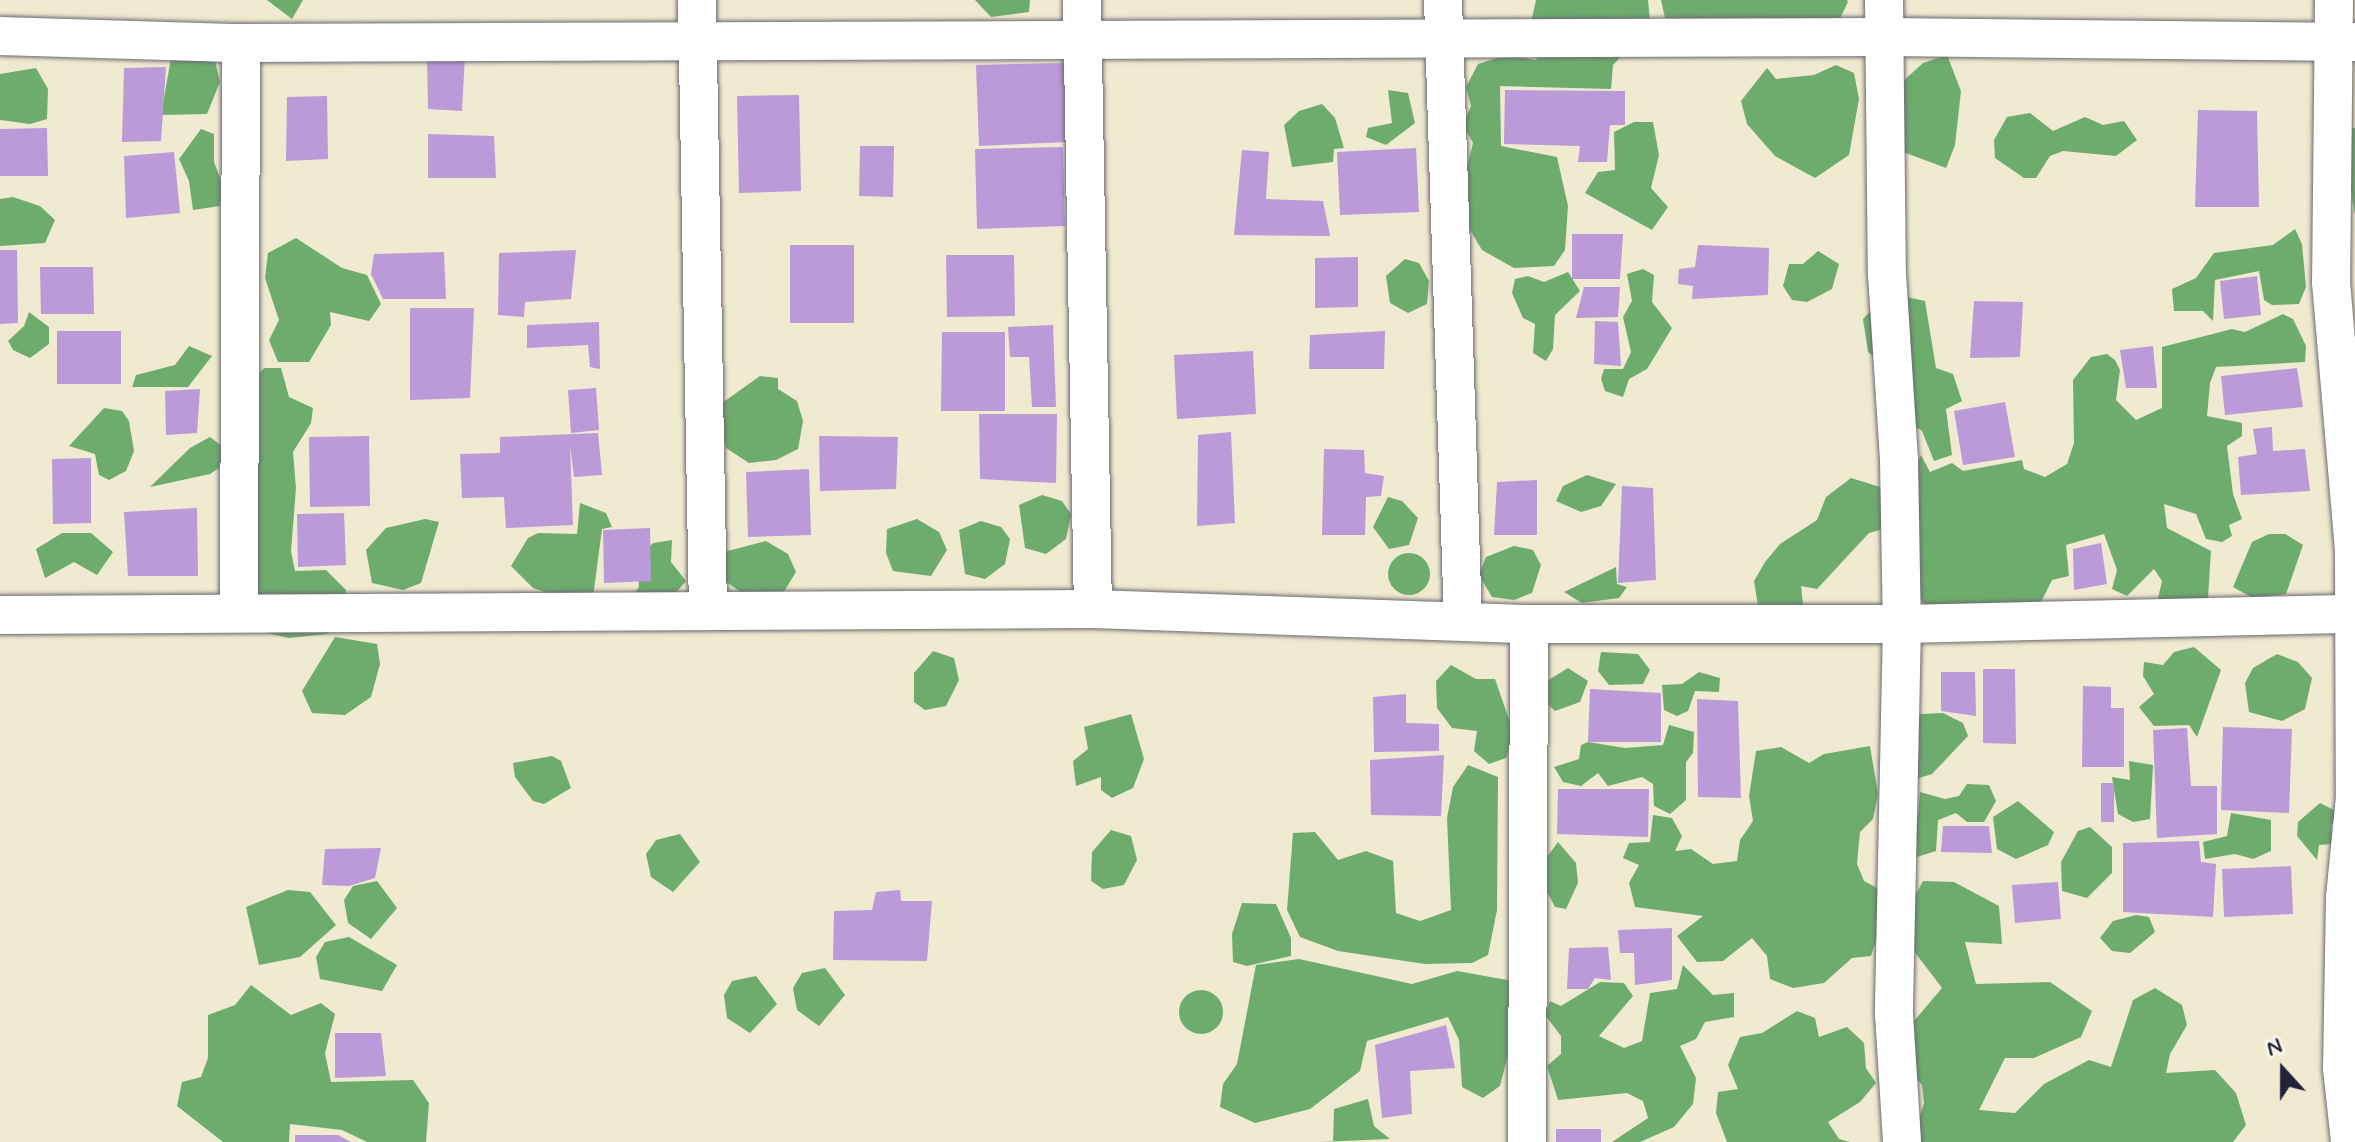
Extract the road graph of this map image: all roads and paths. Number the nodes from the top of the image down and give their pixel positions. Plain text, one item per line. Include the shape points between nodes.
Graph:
1 (697, 0) edge
2 (1082, 0) edge
3 (1443, 0) edge
4 (1884, 0) edge
5 (2334, 0) edge
6 (0, 36) edge
7 (1886, 37) junction
8 (1442, 39) junction
9 (1081, 41) junction
10 (696, 42) junction
11 (2345, 42) edge
12 (241, 43) junction
13 (1093, 609) junction
14 (708, 611) junction
15 (239, 613) junction
16 (2354, 614) edge
17 (0, 615) edge
18 (1463, 622) junction
19 (1529, 624) junction
20 (1902, 624) junction
21 (1527, 1142) edge
22 (1902, 1142) edge
23 (2350, 1142) edge

1 - 10 street
2 - 9 street
3 - 8 street
4 - 7 street
5 - 11 street
6 - 12 street
7 - 8 street
7 - 11 street
7 - 20 street via 1887,274 1899,460
8 - 9 street
8 - 18 street
9 - 10 street
9 - 13 street
10 - 12 street
10 - 14 street
11 - 16 street via 2331,282 2354,553
12 - 15 street
13 - 14 street
13 - 18 street
14 - 15 street
15 - 17 street
16 - 20 street
16 - 23 street via 2355,797 2345,898 2342,1068
18 - 19 street
19 - 20 street
19 - 21 street
20 - 22 street via 1894,1014

